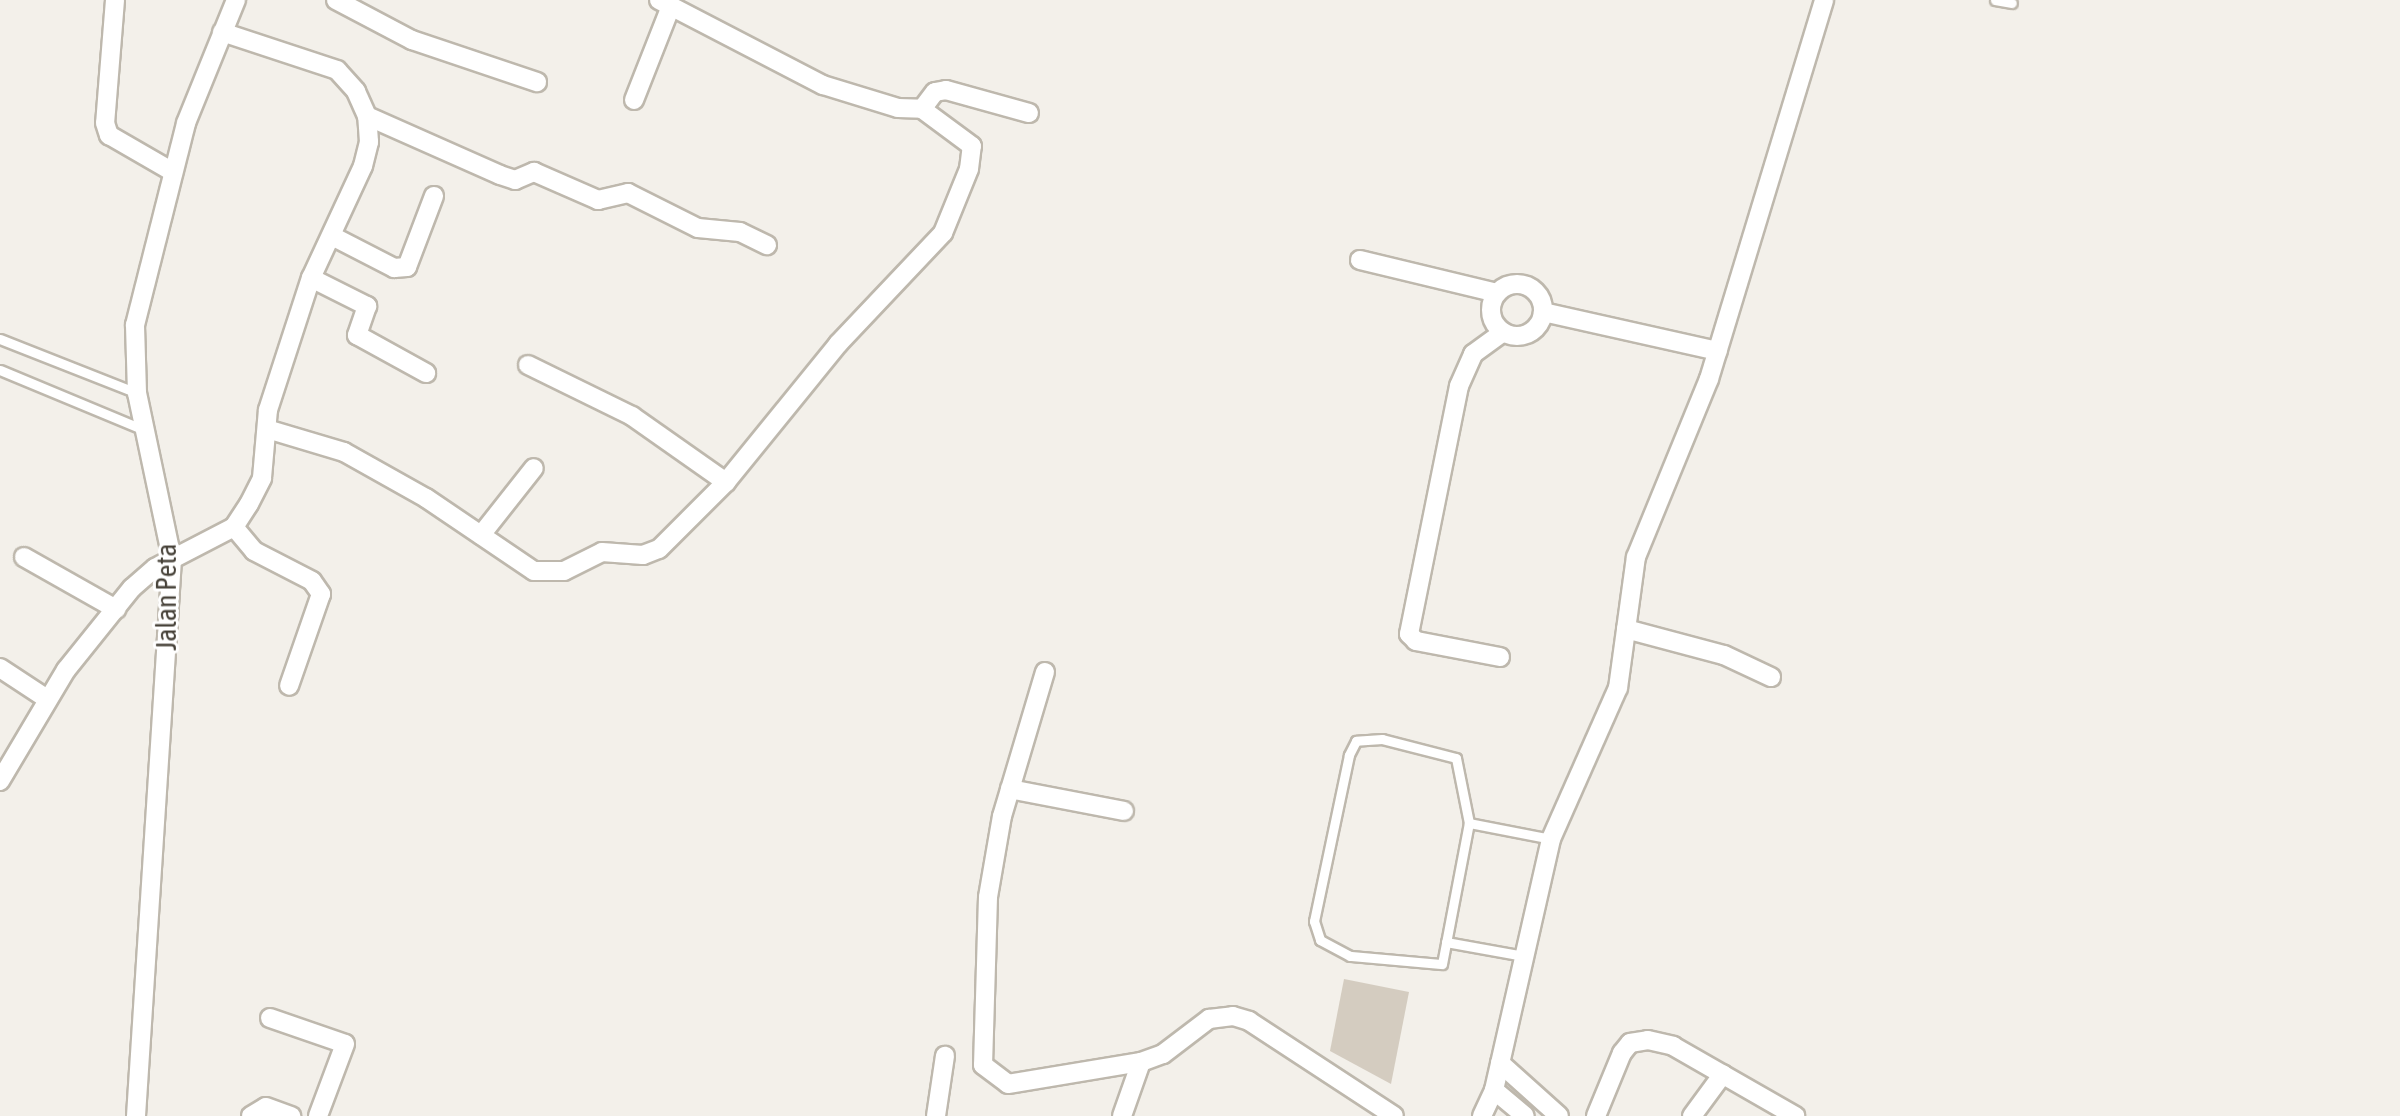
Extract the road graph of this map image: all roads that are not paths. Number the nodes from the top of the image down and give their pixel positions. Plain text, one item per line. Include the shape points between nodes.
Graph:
1 (115, 0) edge
2 (236, 0) edge
3 (336, 0) edge
4 (1824, 0) edge
5 (1995, 0) edge
6 (665, 3) edge
7 (2012, 3) dead end
8 (222, 32) junction
9 (537, 82) dead end
10 (634, 100) dead end
11 (922, 109) junction
12 (1029, 113) dead end
13 (367, 116) junction
14 (173, 172) junction
15 (434, 196) dead end
16 (332, 236) junction
17 (767, 245) dead end
18 (1360, 260) dead end
19 (311, 278) junction
20 (1497, 293) junction
21 (1543, 312) junction
22 (1503, 332) junction
23 (0, 339) edge
24 (1718, 351) junction
25 (528, 365) dead end
26 (0, 370) edge
27 (426, 373) dead end
28 (137, 393) junction
29 (267, 429) junction
30 (147, 431) junction
31 (534, 468) dead end
32 (726, 482) junction
33 (234, 527) junction
34 (481, 535) junction
35 (24, 557) dead end
36 (172, 559) junction
37 (116, 609) junction
38 (1626, 629) junction
39 (1500, 657) dead end
40 (0, 668) edge
41 (1045, 672) dead end
42 (1771, 677) dead end
43 (289, 686) dead end
44 (47, 699) junction
45 (0, 781) edge
46 (1010, 789) junction
47 (1124, 811) dead end
48 (1469, 823) junction
49 (1551, 839) junction
50 (1446, 942) junction
51 (1524, 956) junction
52 (270, 1018) dead end
53 (945, 1056) dead end
54 (1141, 1062) junction
55 (1500, 1063) junction
56 (1723, 1074) junction
57 (1494, 1090) junction
58 (136, 1116) edge
59 (251, 1116) edge
60 (291, 1116) edge
61 (318, 1116) edge
62 (936, 1116) edge
63 (1122, 1116) edge
64 (1394, 1116) edge
65 (1482, 1116) edge
66 (1525, 1116) edge
67 (1559, 1116) edge
68 (1596, 1116) edge
69 (1692, 1116) edge
70 (1795, 1116) edge

1 - 14 street via 105,123 109,135
2 - 8 street, Jalan Peta
3 - 9 street via 412,40
4 - 24 street
5 - 7 lane
6 - 10 street
6 - 11 street via 823,85 898,108
8 - 13 street via 337,70 356,91
8 - 14 street, Jalan Peta
11 - 12 street via 932,94 946,90
11 - 32 street via 972,146 969,169 943,233 838,344
13 - 16 street via 369,142 363,166
13 - 17 street via 515,180 540,174 598,200 628,193 698,228 740,232
14 - 28 street, Jalan Peta via 135,325
15 - 16 street via 407,267 394,268
16 - 19 street
18 - 20 street
19 - 27 street via 367,306 357,335
19 - 29 street
20 - 21 street via 1509,285 1531,288
20 - 22 street via 1492,318
21 - 22 street via 1529,333
21 - 24 street
22 - 39 street via 1473,354 1459,386 1409,634 1416,641
23 - 28 lane
24 - 38 street via 1636,557
25 - 32 street via 632,416
26 - 30 lane
28 - 30 street, Jalan Peta
29 - 33 street via 262,478
29 - 34 street via 344,452
30 - 36 street, Jalan Peta
31 - 34 street
32 - 34 street via 675,538 643,555 602,552 549,574 534,571
33 - 36 street
33 - 43 street via 254,551 312,581 321,594
35 - 37 street
36 - 37 street via 132,588
36 - 58 street, Jalan Peta
37 - 44 street
38 - 42 street via 1724,655
38 - 49 street via 1612,704
40 - 44 street
41 - 46 street
44 - 45 street
46 - 47 street
46 - 54 street via 988,897 983,1065 1008,1084
48 - 49 lane
48 - 50 lane
48 - 50 lane via 1461,768 1449,753 1382,739 1356,741 1351,747 1314,921 1320,940 1350,956 1442,964
49 - 51 street
50 - 51 lane
51 - 55 street
52 - 61 street via 345,1044
53 - 62 street
54 - 63 street
54 - 64 street via 1163,1054 1209,1019 1233,1016 1249,1021
55 - 57 street
55 - 67 street
56 - 68 street via 1661,1041 1630,1043
56 - 69 street
56 - 70 street
57 - 65 street
57 - 66 street
59 - 60 street via 266,1107

